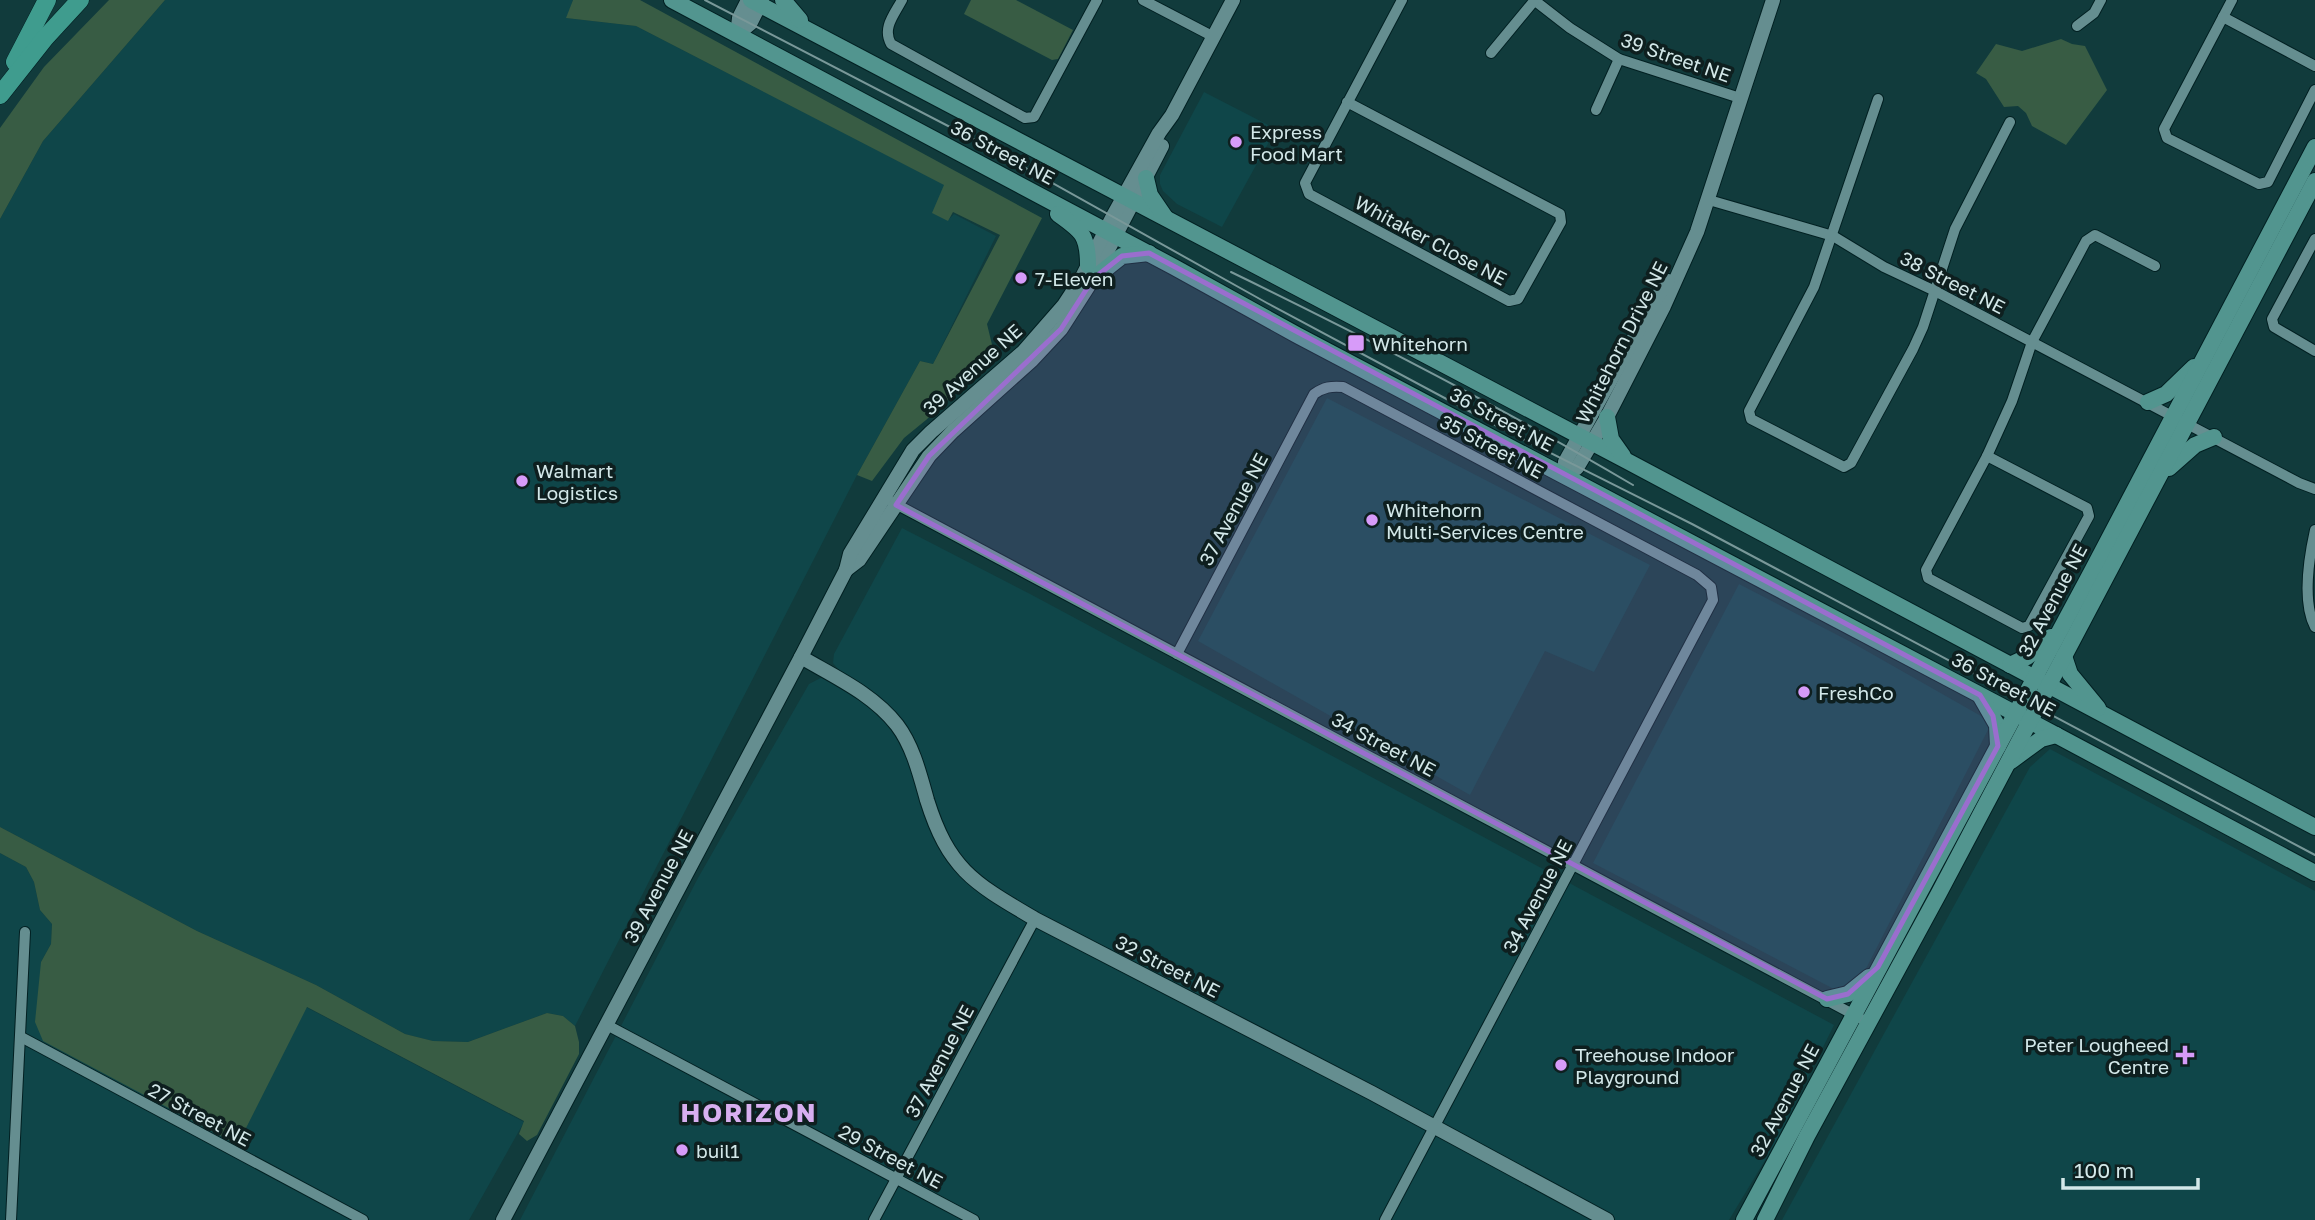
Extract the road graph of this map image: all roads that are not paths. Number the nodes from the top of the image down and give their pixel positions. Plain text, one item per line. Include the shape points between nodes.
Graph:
1 (47, 0) edge
2 (80, 0) edge
3 (671, 0) edge
4 (783, 0) edge
5 (902, 0) edge
6 (1097, 0) edge
7 (1143, 0) edge
8 (1233, 0) edge
9 (1402, 0) edge
10 (1534, 0) edge
11 (1773, 0) edge
12 (2101, 0) edge
13 (2232, 0) edge
14 (755, 1) edge
15 (2223, 17) junction
16 (2077, 26) dead end
17 (812, 32) junction
18 (737, 35) junction
19 (1214, 37) junction
20 (1491, 53) dead end
21 (1619, 59) junction
22 (2315, 66) edge
23 (0, 86) edge
24 (2315, 90) edge
25 (0, 95) edge
26 (1740, 98) junction
27 (1878, 99) dead end
28 (1347, 102) junction
29 (1596, 110) dead end
30 (1172, 116) junction
31 (2010, 122) dead end
32 (2315, 146) edge
33 (1146, 178) junction
34 (2315, 181) edge
35 (1040, 195) junction
36 (1128, 200) junction
37 (1709, 200) junction
38 (1169, 222) junction
39 (1111, 233) junction
40 (1833, 236) junction
41 (2315, 239) edge
42 (1149, 253) junction
43 (1684, 258) junction
44 (2155, 267) dead end
45 (1090, 272) junction
46 (1935, 291) junction
47 (2032, 342) junction
48 (2315, 351) edge
49 (2204, 359) junction
50 (1327, 387) joint
51 (2148, 402) junction
52 (1606, 417) junction
53 (2180, 419) junction
54 (2214, 437) junction
55 (1585, 439) junction
56 (1987, 456) junction
57 (1627, 461) junction
58 (1564, 475) junction
59 (2157, 480) junction
60 (2315, 489) edge
61 (890, 501) junction
62 (2315, 530) edge
63 (1711, 587) joint
64 (2315, 626) edge
65 (2062, 627) junction
66 (1177, 654) junction
67 (2064, 656) junction
68 (802, 657) junction
69 (2010, 665) junction
70 (2041, 681) junction
71 (1980, 695) junction
72 (2104, 715) junction
73 (2022, 717) junction
74 (2056, 735) junction
75 (1998, 746) junction
76 (2006, 765) junction
77 (2315, 827) edge
78 (1573, 866) junction
79 (2315, 873) edge
80 (1035, 919) junction
81 (25, 932) dead end
82 (1878, 967) junction
83 (1827, 999) junction
84 (1853, 1014) junction
85 (1869, 1022) junction
86 (605, 1024) junction
87 (21, 1037) junction
88 (1435, 1128) junction
89 (896, 1178) junction
90 (11, 1220) edge
91 (363, 1220) edge
92 (503, 1220) edge
93 (874, 1220) edge
94 (974, 1220) edge
95 (1385, 1220) edge
96 (1606, 1220) edge
97 (1744, 1220) edge
98 (1765, 1220) edge

1 - 23 main road
2 - 25 main road
3 - 18 main road, 36 Street NE
4 - 17 main road
5 - 6 street via 887,28 891,44 1025,118 1034,117
7 - 19 street
8 - 19 street
9 - 28 street, Whitaker Close NE
10 - 20 street
10 - 21 street, 39 Street NE
11 - 26 street, Whitehorn Drive NE
12 - 16 street via 2094,13
13 - 15 street
14 - 17 main road, 36 Street NE
14 - 18 street via 750,24
15 - 22 street
15 - 24 street via 2164,130 2166,138 2259,184 2267,181
17 - 36 main road, 36 Street NE
18 - 35 main road, 36 Street NE
19 - 30 street
21 - 26 street, 39 Street NE
21 - 29 street
26 - 37 street, Whitehorn Drive NE
27 - 40 street
28 - 28 street, Whitaker Close NE via 1305,183 1309,194 1509,301 1518,299 1561,222 1560,214
30 - 33 street
30 - 36 street via 1159,133
31 - 46 street via 1955,229
32 - 49 main road, 32 Avenue NE
33 - 36 street
33 - 38 main road via 1150,195
34 - 53 main road, 32 Avenue NE
35 - 39 main road, 36 Street NE
35 - 45 main road via 1086,237
36 - 38 main road, 36 Street NE
36 - 39 street, 39 Avenue NE
37 - 40 street, 38 Street NE
37 - 43 street, Whitehorn Drive NE
38 - 55 main road, 36 Street NE
39 - 42 main road, 36 Street NE
39 - 45 street, 39 Avenue NE
40 - 46 street, 38 Street NE
40 - 46 street via 1814,287 1749,411 1751,419 1844,467 1851,464 1913,349
41 - 48 street via 2273,319 2274,327
42 - 45 main road via 1122,256
42 - 58 main road, 36 Street NE
43 - 52 street, Whitehorn Drive NE
43 - 55 street, Whitehorn Drive NE via 1655,300
44 - 47 street via 2095,235 2086,241
45 - 61 street, 39 Avenue NE via 1061,330 953,431
46 - 47 street, 38 Street NE
47 - 51 street, 38 Street NE
47 - 56 street
49 - 51 main road via 2166,394
49 - 53 main road, 32 Avenue NE
50 - 63 street, 35 Street NE via 1343,387 1697,575
50 - 66 street, 37 Avenue NE via 1314,394
51 - 53 street, 38 Street NE
52 - 55 street, Whitehorn Drive NE
52 - 57 main road via 1611,439
53 - 54 street, 38 Street NE
53 - 59 main road, 32 Avenue NE
53 - 65 main road, 32 Avenue NE
54 - 59 main road via 2195,445
54 - 60 street, 38 Street NE
55 - 57 main road, 36 Street NE
55 - 58 street, Whitehorn Drive NE via 1577,468
56 - 56 street via 2087,508 2088,516 2029,626 2022,628 1928,578 1926,570
57 - 69 main road, 36 Street NE
58 - 71 main road, 36 Street NE
59 - 67 main road, 32 Avenue NE
61 - 66 street, 34 Street NE
61 - 68 street, 39 Avenue NE via 859,560 846,570
62 - 64 street via 2308,603
63 - 78 street, 34 Avenue NE via 1713,600
65 - 69 main road via 2027,657
65 - 70 main road, 32 Avenue NE
66 - 78 street, 34 Street NE
67 - 70 main road, 32 Avenue NE
67 - 72 main road via 2070,674
68 - 80 street, 32 Street NE via 887,713 912,752 933,817 954,859 978,883
68 - 86 street, 39 Avenue NE
69 - 70 main road, 36 Street NE
70 - 72 main road, 36 Street NE
70 - 73 main road, 32 Avenue NE
71 - 73 main road, 36 Street NE
71 - 75 main road via 1997,725
72 - 77 main road, 36 Street NE
73 - 74 main road, 36 Street NE
73 - 75 main road, 32 Avenue NE
73 - 76 main road, 32 Avenue NE
74 - 76 main road via 2042,739
74 - 79 main road, 36 Street NE
75 - 82 main road, 32 Avenue NE
76 - 85 main road, 32 Avenue NE
78 - 83 street, 34 Street NE
78 - 88 street, 34 Avenue NE
80 - 88 street, 32 Street NE
80 - 89 street, 37 Avenue NE
81 - 87 street
82 - 83 main road via 1864,984
82 - 84 main road, 32 Avenue NE
83 - 84 street, 34 Street NE
84 - 85 street, 34 Street NE
84 - 97 main road, 32 Avenue NE
85 - 98 main road, 32 Avenue NE
86 - 89 street, 29 Street NE
86 - 92 street, 39 Avenue NE
87 - 90 street
87 - 91 street, 27 Street NE
88 - 95 street, 34 Avenue NE
88 - 96 street, 32 Street NE
89 - 93 street, 37 Avenue NE
89 - 94 street, 29 Street NE

